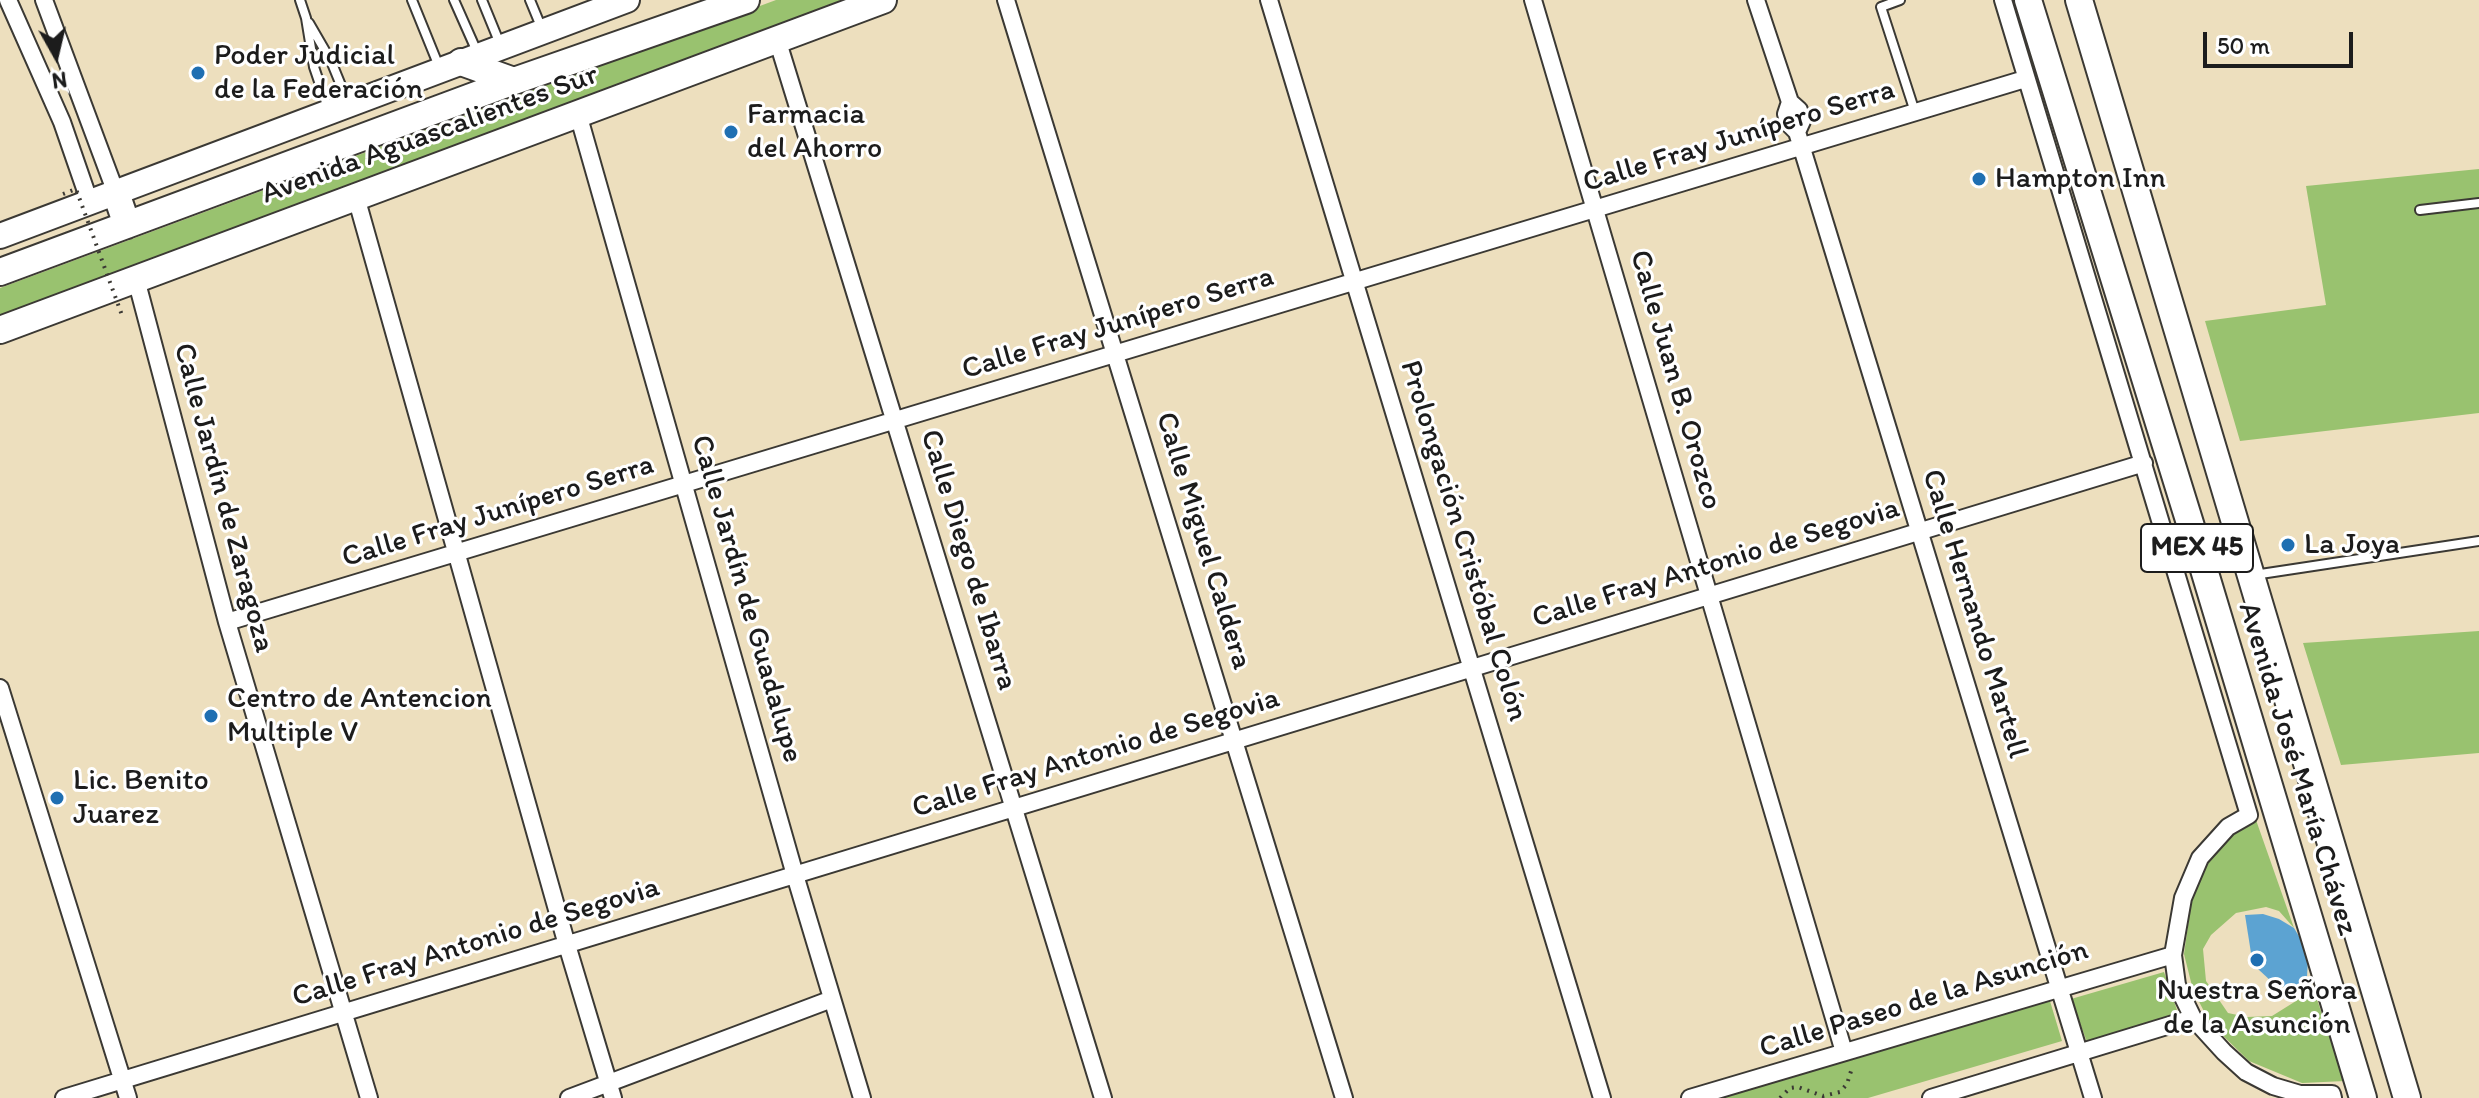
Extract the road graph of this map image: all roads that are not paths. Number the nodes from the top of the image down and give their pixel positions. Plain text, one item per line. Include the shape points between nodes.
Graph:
1 (8, 0) edge
2 (44, 0) edge
3 (300, 0) edge
4 (412, 0) edge
5 (454, 0) edge
6 (482, 0) edge
7 (530, 0) edge
8 (627, 0) edge
9 (746, 0) edge
10 (883, 0) edge
11 (1006, 0) edge
12 (1269, 0) edge
13 (1533, 0) edge
14 (1756, 0) edge
15 (1900, 0) edge
16 (2003, 0) edge
17 (2028, 0) edge
18 (2079, 0) edge
19 (1880, 3) edge
20 (306, 18) junction
21 (543, 31) junction
22 (777, 39) junction
23 (470, 59) junction
24 (2025, 79) junction
25 (514, 81) junction
26 (339, 108) junction
27 (1915, 112) junction
28 (578, 114) junction
29 (1800, 139) junction
30 (116, 193) junction
31 (356, 197) junction
32 (90, 203) junction
33 (2479, 203) edge
34 (1595, 209) junction
35 (2420, 210) dead end
36 (127, 225) junction
37 (0, 236) edge
38 (0, 272) edge
39 (136, 279) junction
40 (1355, 282) junction
41 (0, 330) edge
42 (1116, 354) junction
43 (896, 420) junction
44 (2144, 463) junction
45 (685, 484) junction
46 (1920, 531) junction
47 (2479, 541) edge
48 (457, 553) junction
49 (2251, 575) junction
50 (1710, 596) junction
51 (227, 622) junction
52 (1472, 668) junction
53 (0, 688) edge
54 (1235, 741) junction
55 (1015, 808) junction
56 (795, 875) junction
57 (567, 945) junction
58 (2173, 955) junction
59 (2060, 988) junction
60 (832, 999) junction
61 (342, 1013) junction
62 (2193, 1018) junction
63 (1844, 1052) junction
64 (2079, 1053) junction
65 (123, 1080) junction
66 (611, 1091) edge
67 (64, 1098) edge
68 (128, 1098) edge
69 (369, 1098) edge
70 (569, 1098) edge
71 (862, 1098) edge
72 (1103, 1098) edge
73 (1344, 1098) edge
74 (1602, 1098) edge
75 (1690, 1098) edge
76 (1931, 1098) edge
77 (2093, 1098) edge
78 (2333, 1098) edge
79 (2363, 1098) edge
80 (2407, 1098) edge

1 - 32 street via 62,122
2 - 30 street
3 - 20 lane
4 - 23 lane
5 - 23 lane
6 - 23 lane
7 - 21 lane
8 - 21 street, Avenida Aguascalientes Sur
9 - 25 main road, Avenida Aguascalientes Sur
10 - 22 main road, Avenida Aguascalientes Sur
11 - 42 street, Calle Miguel Caldera
12 - 40 street, Prolongación Cristóbal Colón
13 - 34 street, Calle Juan B. Orozco
14 - 29 street, Calle Hernando Martell via 1790,102 1799,110
15 - 19 lane
16 - 24 street, Avenida José María Chávez
17 - 79 main road, Avenida José María Chávez / MEX 45
18 - 49 main road, Avenida José María Chávez / MEX 45
19 - 27 lane
20 - 26 lane via 331,61
20 - 26 lane via 314,67
21 - 23 street, Avenida Aguascalientes Sur
22 - 28 main road, Avenida Aguascalientes Sur
22 - 43 street, Calle Diego de Ibarra
23 - 25 main road
23 - 26 street, Avenida Aguascalientes Sur
24 - 27 street, Calle Fray Junípero Serra
24 - 44 street, Avenida José María Chávez
25 - 36 main road, Avenida Aguascalientes Sur
26 - 30 street, Avenida Aguascalientes Sur
27 - 29 street, Calle Fray Junípero Serra
28 - 31 main road, Avenida Aguascalientes Sur
28 - 45 street, Calle Jardín de Guadalupe
29 - 34 street, Calle Fray Junípero Serra
29 - 46 street, Calle Hernando Martell
30 - 32 street, Avenida Aguascalientes Sur
30 - 36 main road
31 - 39 main road, Avenida Aguascalientes Sur
31 - 48 street
32 - 37 street, Avenida Aguascalientes Sur
33 - 35 lane
34 - 40 street, Calle Fray Junípero Serra
34 - 50 street, Calle Juan B. Orozco
36 - 38 main road, Avenida Aguascalientes Sur
39 - 41 main road, Avenida Aguascalientes Sur
39 - 51 street, Calle Jardín de Zaragoza
40 - 42 street, Calle Fray Junípero Serra
40 - 52 street, Prolongación Cristóbal Colón
42 - 43 street, Calle Fray Junípero Serra
42 - 54 street, Calle Miguel Caldera
43 - 45 street, Calle Fray Junípero Serra
43 - 55 street, Calle Diego de Ibarra
44 - 46 street, Calle Fray Antonio de Segovia
44 - 58 street, Avenida José María Chávez via 2249,815 2228,827 2200,858 2183,898
45 - 48 street, Calle Fray Junípero Serra
45 - 56 street, Calle Jardín de Guadalupe
46 - 50 street, Calle Fray Antonio de Segovia
46 - 59 street, Calle Hernando Martell
47 - 49 lane
48 - 51 street, Calle Fray Junípero Serra
48 - 57 street
49 - 80 main road, Avenida José María Chávez / MEX 45
50 - 52 street, Calle Fray Antonio de Segovia
50 - 63 street, Calle Juan B. Orozco
51 - 61 street, Calle Jardín de Zaragoza
52 - 54 street, Calle Fray Antonio de Segovia
52 - 74 street, Prolongación Cristóbal Colón
53 - 65 street
54 - 55 street, Calle Fray Antonio de Segovia
54 - 73 street, Calle Miguel Caldera
55 - 56 street, Calle Fray Antonio de Segovia
55 - 72 street, Calle Diego de Ibarra
56 - 57 street, Calle Fray Antonio de Segovia
56 - 60 street, Calle Jardín de Guadalupe
57 - 61 street, Calle Fray Antonio de Segovia
57 - 66 street
58 - 59 street, Calle Paseo de la Asunción
58 - 62 street, Avenida José María Chávez via 2177,985
59 - 63 street, Calle Paseo de la Asunción
59 - 64 street, Calle Hernando Martell
60 - 66 street
60 - 71 street, Calle Jardín de Guadalupe
61 - 65 street, Calle Fray Antonio de Segovia
61 - 69 street, Calle Jardín de Zaragoza
62 - 64 street
62 - 78 street, Avenida José María Chávez via 2246,1072 2273,1086
63 - 75 street, Calle Paseo de la Asunción
64 - 76 street
64 - 77 street, Calle Hernando Martell
65 - 67 street, Calle Fray Antonio de Segovia
65 - 68 street
66 - 70 street

